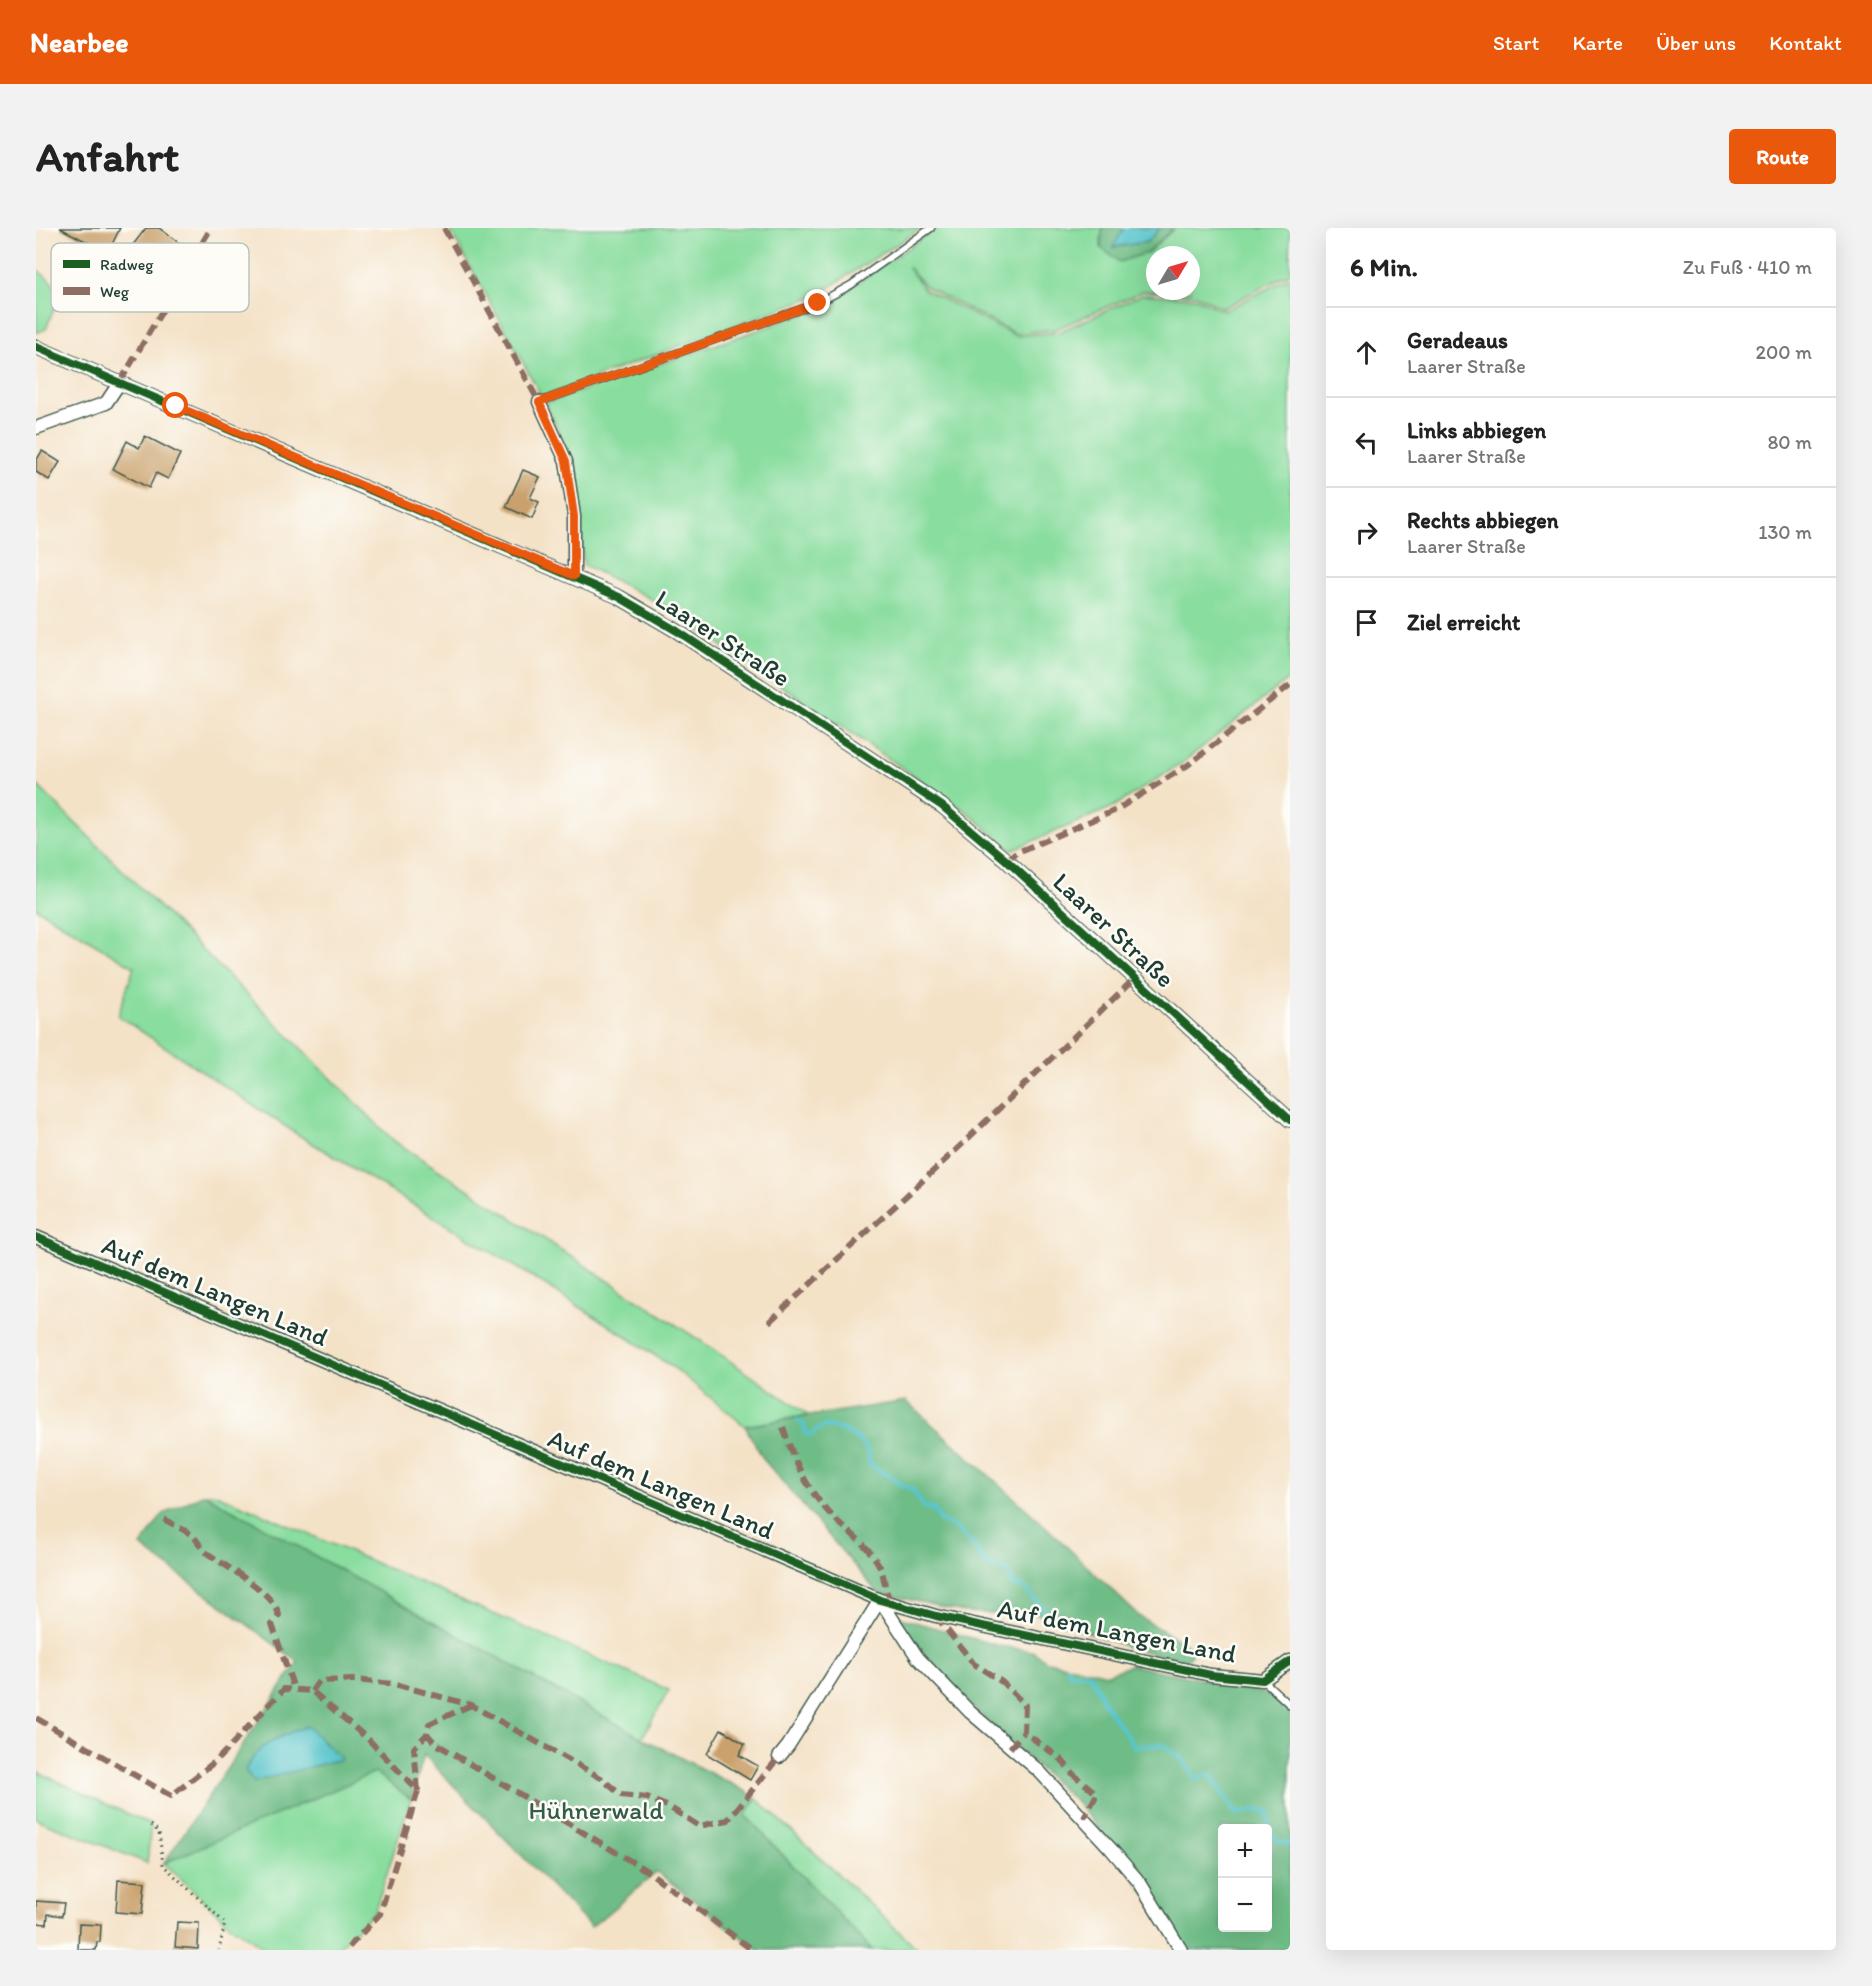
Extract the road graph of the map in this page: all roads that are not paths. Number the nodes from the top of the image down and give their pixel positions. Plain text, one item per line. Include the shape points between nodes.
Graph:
1 (931, 228) edge
2 (36, 347) edge
3 (120, 382) junction
4 (539, 402) joint
5 (36, 428) edge
6 (574, 576) junction
7 (1290, 1120) edge
8 (36, 1237) edge
9 (880, 1600) junction
10 (1290, 1661) edge
11 (1263, 1680) junction
12 (1290, 1705) edge
13 (779, 1756) dead end
14 (1181, 1950) edge

1 - 4 lane via 851,285 818,303
2 - 3 street, Laarer Straße
3 - 5 street via 106,403
3 - 6 street, Laarer Straße
4 - 6 street via 566,461 574,516
6 - 7 street, Laarer Straße via 620,597 677,631 942,806
8 - 9 street, Auf dem Langen Land
9 - 11 street, Auf dem Langen Land via 936,1616 1211,1675
9 - 13 street
9 - 14 street via 918,1658 970,1712 1039,1771 1111,1849 1140,1883
10 - 11 street, Auf dem Langen Land
11 - 12 lane, Auf dem Langen Land

